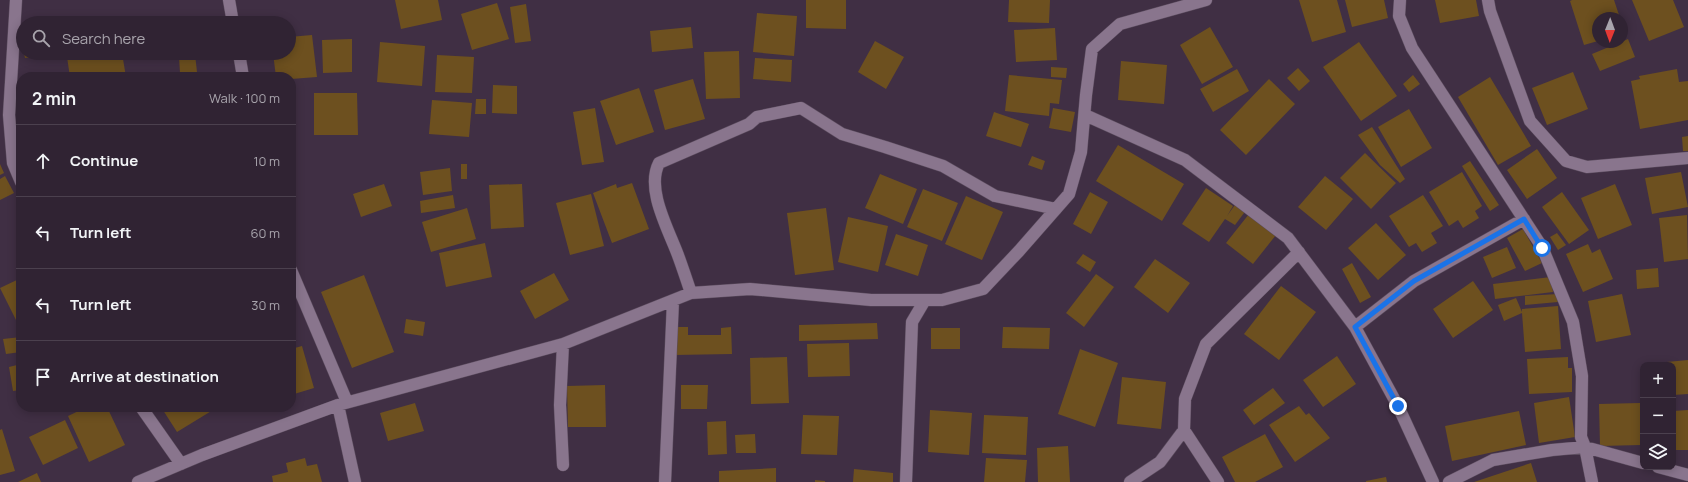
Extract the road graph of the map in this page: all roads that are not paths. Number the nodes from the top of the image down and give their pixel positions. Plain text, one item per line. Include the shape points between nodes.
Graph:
1 (16, 0) edge
2 (229, 0) edge
3 (1206, 0) edge
4 (1400, 0) edge
5 (1488, 0) edge
6 (232, 16) edge
7 (240, 60) edge
8 (242, 72) edge
9 (1085, 115) junction
10 (1688, 158) edge
11 (16, 171) edge
12 (1056, 209) junction
13 (1524, 219) junction
14 (1299, 252) junction
15 (296, 283) edge
16 (691, 293) junction
17 (673, 300) junction
18 (925, 300) junction
19 (1355, 327) junction
20 (563, 344) junction
21 (342, 404) junction
22 (145, 412) edge
23 (1184, 430) junction
24 (1585, 446) junction
25 (1640, 462) edge
26 (181, 464) junction
27 (563, 465) dead end
28 (1669, 470) edge
29 (1688, 475) edge
30 (138, 482) edge
31 (355, 482) edge
32 (665, 482) edge
33 (906, 482) edge
34 (1130, 482) edge
35 (1218, 482) edge
36 (1433, 482) edge
37 (1449, 482) edge
38 (1592, 482) edge

1 - 11 street via 9,115 12,163
2 - 6 street
3 - 9 street via 1120,24 1092,49
4 - 13 street via 1399,16 1412,48
5 - 10 street via 1530,121 1566,161 1587,168
7 - 8 street
9 - 12 street via 1082,152 1069,194
9 - 14 street via 1185,160 1288,238
12 - 16 street via 995,196 943,166 842,134 801,108 757,117 749,124 659,163 655,171 655,189 662,217
12 - 18 street via 983,289 942,300
13 - 19 street via 1414,281
13 - 24 street via 1542,248 1573,322 1582,376 1581,437
14 - 19 street
14 - 23 street via 1206,344 1185,399
15 - 21 street
16 - 17 street
16 - 18 street via 750,289 871,300
17 - 20 street
17 - 32 street
18 - 33 street via 912,322
19 - 36 street via 1398,406
20 - 21 street
20 - 27 street via 560,406
21 - 26 street
21 - 31 street
22 - 26 street
23 - 34 street via 1160,462
23 - 35 street
24 - 25 street
24 - 37 street via 1492,460
24 - 38 street
26 - 30 street
28 - 29 street

